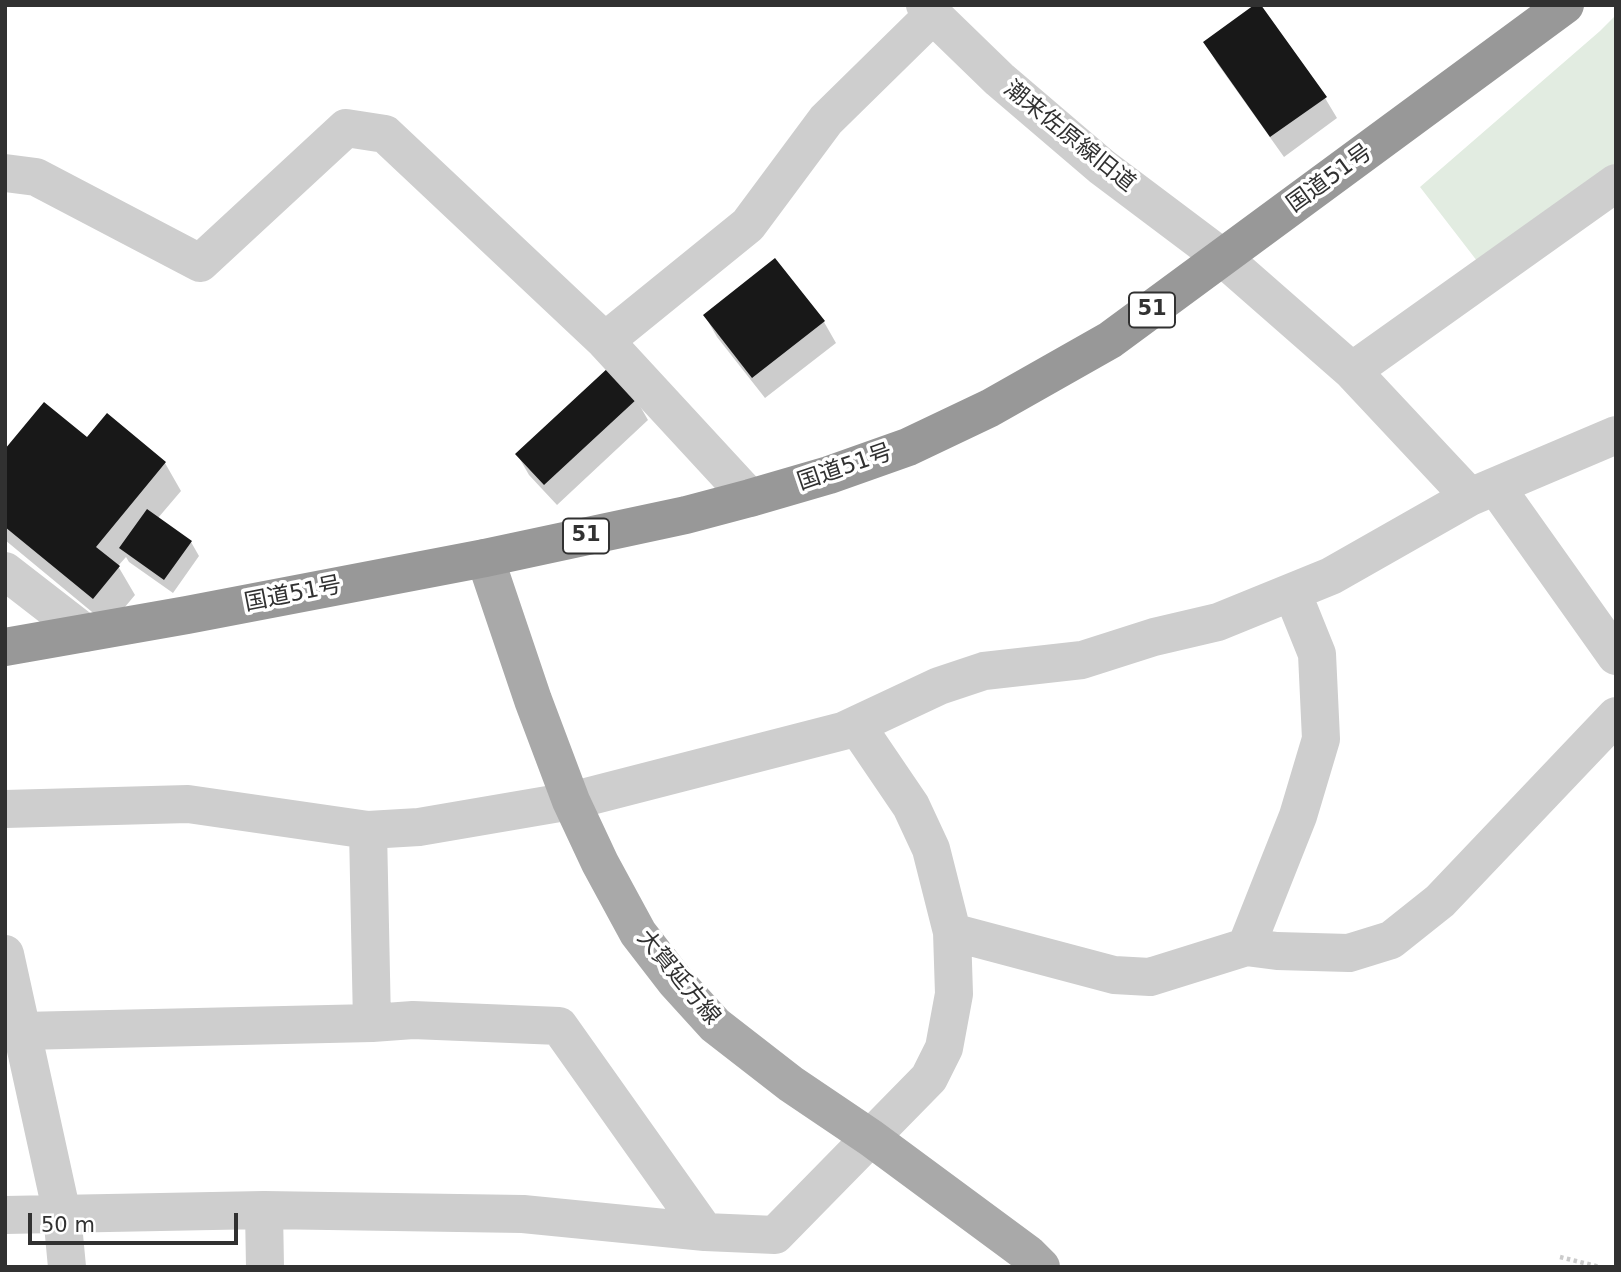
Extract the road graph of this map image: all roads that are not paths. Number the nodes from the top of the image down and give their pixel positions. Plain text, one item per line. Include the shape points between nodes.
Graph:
1 (1565, 5) edge
2 (941, 12) edge
3 (5, 173) edge
4 (1616, 183) edge
5 (1223, 258) junction
6 (605, 341) junction
7 (1352, 371) junction
8 (1616, 435) edge
9 (1483, 492) junction
10 (750, 498) junction
11 (485, 558) junction
12 (5, 571) edge
13 (1292, 592) junction
14 (85, 633) junction
15 (5, 647) edge
16 (1616, 656) edge
17 (1616, 716) edge
18 (856, 725) junction
19 (571, 801) junction
20 (5, 809) edge
21 (368, 830) junction
22 (952, 932) junction
23 (1246, 947) junction
24 (5, 954) edge
25 (372, 1023) junction
26 (22, 1031) junction
27 (871, 1138) junction
28 (264, 1210) junction
29 (62, 1214) junction
30 (5, 1215) edge
31 (705, 1232) junction
32 (777, 1251) edge
33 (67, 1267) edge
34 (265, 1267) edge
35 (1041, 1267) edge

1 - 5 highway, 国道51号 / 51
2 - 5 street, 潮来佐原線旧道 via 999,79 1102,167
2 - 6 street via 826,120 748,225
3 - 6 street via 36,177 200,263 346,128 385,134
4 - 7 street
5 - 7 street, 潮来佐原線旧道
5 - 10 highway, 国道51号 / 51 via 1110,340 990,408 908,447
6 - 10 street
7 - 9 street, 潮来佐原線旧道
8 - 9 street
9 - 13 street via 1331,576
9 - 16 street, 潮来佐原線旧道
10 - 11 highway, 国道51号 / 51
11 - 14 highway, 国道51号 / 51
11 - 19 main road, 大賀延方線
12 - 14 street
13 - 18 street via 1218,622 1154,636 1082,660 984,671 939,686
13 - 23 street via 1317,654 1321,739 1298,816
14 - 15 highway, 国道51号 / 51
17 - 23 street via 1440,901 1391,940 1349,953
18 - 19 street
18 - 22 street via 911,806 931,849
19 - 21 street via 419,827
19 - 27 main road, 大賀延方線 via 638,933 715,1026
20 - 21 street via 188,804
21 - 25 street
22 - 23 street via 1114,975 1150,977
22 - 27 street via 954,994 944,1048 929,1079
24 - 26 street
25 - 26 street
25 - 31 street via 413,1020 559,1026
26 - 29 street
27 - 32 street
27 - 35 main road, 大賀延方線
28 - 29 street
28 - 31 street via 523,1214
28 - 34 street
29 - 30 street
29 - 33 street
31 - 32 street

